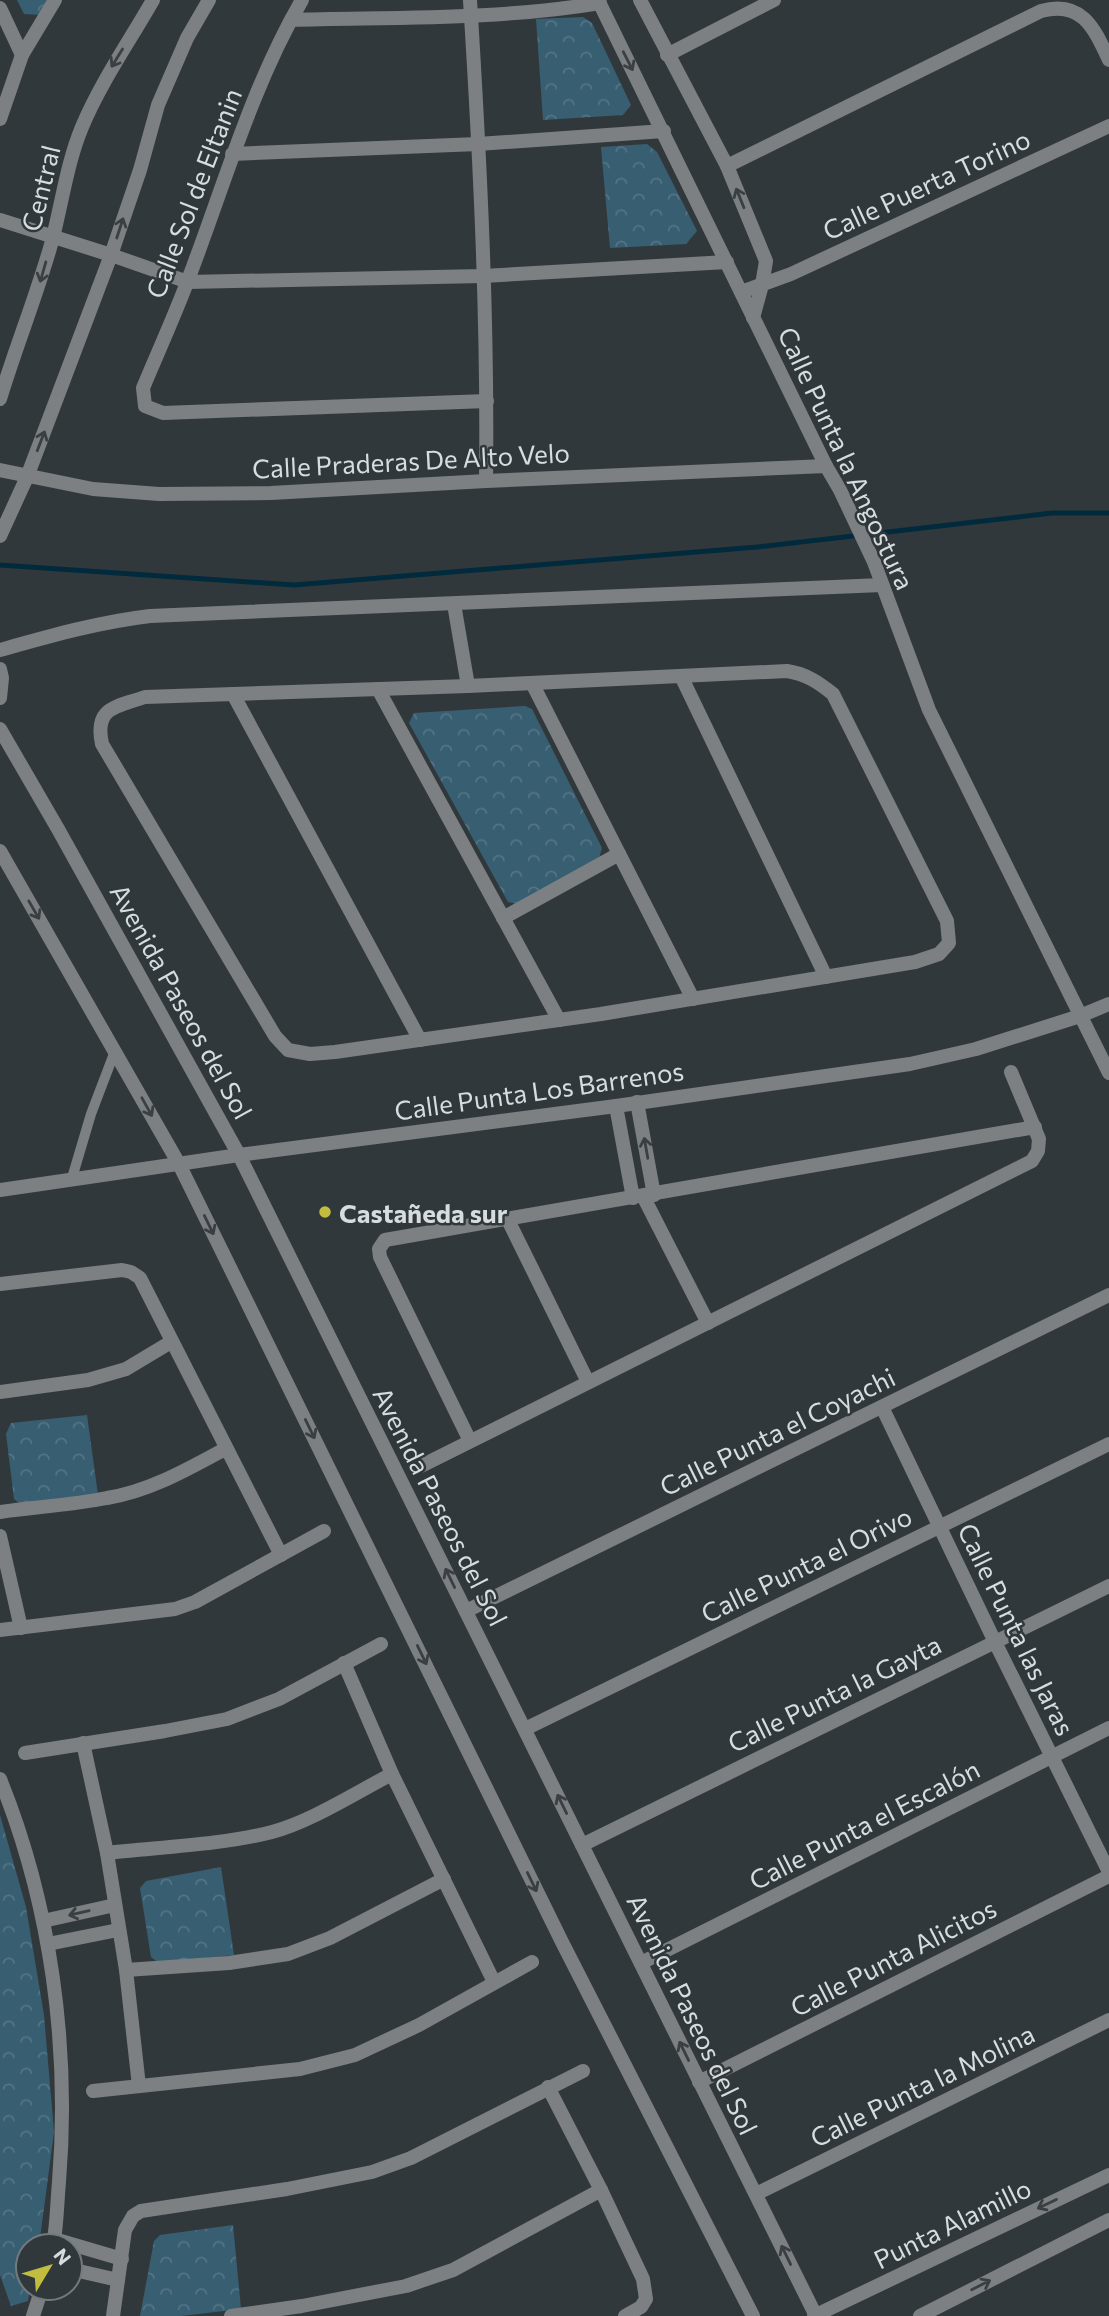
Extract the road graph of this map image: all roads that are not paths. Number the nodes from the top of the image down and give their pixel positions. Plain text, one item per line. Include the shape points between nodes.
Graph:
1 (55, 0) edge
2 (152, 0) edge
3 (209, 0) edge
4 (302, 0) edge
5 (470, 0) edge
6 (640, 0) edge
7 (774, 0) edge
8 (599, 2) edge
9 (0, 8) edge
10 (471, 15) junction
11 (291, 20) junction
12 (22, 55) junction
13 (667, 55) junction
14 (1109, 60) edge
15 (0, 119) edge
16 (1109, 126) edge
17 (663, 131) junction
18 (478, 144) junction
19 (232, 154) junction
20 (727, 166) junction
21 (0, 220) edge
22 (53, 237) junction
23 (111, 255) junction
24 (727, 262) junction
25 (483, 275) junction
26 (188, 282) junction
27 (762, 285) junction
28 (741, 292) junction
29 (753, 318) junction
30 (0, 399) edge
31 (487, 401) junction
32 (826, 466) junction
33 (0, 470) edge
34 (27, 477) junction
35 (486, 481) junction
36 (0, 536) edge
37 (882, 585) junction
38 (454, 604) junction
39 (0, 650) edge
40 (0, 669) edge
41 (681, 677) junction
42 (532, 683) junction
43 (468, 686) junction
44 (378, 689) junction
45 (233, 694) junction
46 (0, 698) edge
47 (0, 729) edge
48 (0, 850) edge
49 (619, 854) junction
50 (503, 918) junction
51 (826, 977) junction
52 (693, 999) junction
53 (1109, 1004) edge
54 (1080, 1016) junction
55 (559, 1020) junction
56 (420, 1040) junction
57 (115, 1051) junction
58 (1011, 1072) dead end
59 (1109, 1073) edge
60 (637, 1102) junction
61 (616, 1106) junction
62 (1035, 1127) junction
63 (239, 1155) junction
64 (179, 1164) junction
65 (72, 1178) junction
66 (0, 1189) edge
67 (643, 1196) junction
68 (508, 1220) junction
69 (0, 1284) edge
70 (1109, 1295) edge
71 (708, 1322) junction
72 (171, 1342) junction
73 (588, 1382) junction
74 (0, 1392) edge
75 (882, 1407) junction
76 (470, 1441) junction
77 (1109, 1444) edge
78 (225, 1448) junction
79 (421, 1466) dead end
80 (0, 1512) edge
81 (940, 1527) junction
82 (324, 1531) dead end
83 (0, 1536) edge
84 (281, 1555) junction
85 (1109, 1586) edge
86 (466, 1611) junction
87 (21, 1628) junction
88 (0, 1630) edge
89 (995, 1642) junction
90 (381, 1644) dead end
91 (344, 1663) junction
92 (1109, 1728) edge
93 (525, 1729) junction
94 (83, 1743) junction
95 (25, 1753) dead end
96 (1051, 1757) junction
97 (392, 1774) junction
98 (0, 1779) edge
99 (582, 1845) junction
100 (107, 1853) junction
101 (1109, 1874) edge
102 (444, 1879) junction
103 (115, 1905) junction
104 (43, 1921) junction
105 (118, 1930) junction
106 (48, 1944) junction
107 (532, 1962) dead end
108 (641, 1963) junction
109 (126, 1970) junction
110 (494, 1982) junction
111 (1109, 2020) edge
112 (583, 2071) dead end
113 (699, 2082) junction
114 (139, 2085) junction
115 (548, 2087) junction
116 (93, 2091) dead end
117 (1109, 2175) edge
118 (601, 2190) junction
119 (756, 2194) junction
120 (1109, 2220) edge
121 (55, 2232) edge
122 (84, 2250) edge
123 (122, 2259) junction
124 (84, 2272) edge
125 (118, 2280) junction
126 (113, 2316) edge
127 (230, 2316) edge
128 (625, 2316) edge
129 (752, 2316) edge
130 (815, 2316) edge
131 (920, 2316) edge

1 - 12 street
2 -> 22 street, Central via 104,79 81,129
23 -> 3 street via 158,105
4 - 11 street, Calle Sol de Eltanin
5 - 10 street
6 - 13 street
7 - 13 street
8 - 10 street
8 -> 17 street, Calle Punta la Angostura
9 - 12 street
10 - 11 street
10 - 18 street
11 - 19 street, Calle Sol de Eltanin
12 - 15 street
13 - 20 street
14 - 20 street via 1084,17 1071,9 1053,7
16 - 27 street, Calle Puerta Torino
17 - 18 street
17 - 24 street, Calle Punta la Angostura
18 - 19 street
18 - 25 street
19 - 26 street, Calle Sol de Eltanin
27 -> 20 street via 766,261
21 - 22 street
22 - 23 street
22 -> 30 street, Central
23 - 26 street
34 -> 23 street
24 - 25 street
24 - 28 street, Calle Punta la Angostura
25 - 26 street
25 - 31 street
26 - 31 street, Calle Sol de Eltanin via 143,388 145,406 163,413
27 - 28 street, Calle Puerta Torino
27 - 29 street
28 - 29 street, Calle Punta la Angostura
29 - 32 street, Calle Punta la Angostura
31 - 35 street
32 - 35 street, Calle Praderas De Alto Velo
32 - 37 street, Calle Punta la Angostura
33 - 34 street, Calle Praderas De Alto Velo
34 - 35 street, Calle Praderas De Alto Velo via 159,494
34 - 36 street
37 - 38 street
37 - 54 street, Calle Punta la Angostura via 929,710
38 - 39 street via 150,615 76,628
38 - 43 street
40 - 46 street
41 - 42 street
41 - 51 street
41 - 51 street via 787,671 803,674 833,694 947,921 949,943 939,954
42 - 43 street
42 - 49 street
43 - 44 street
44 - 45 street
44 - 50 street
45 - 56 street
45 - 56 street via 145,697 116,707 103,715 99,729 102,744 275,1036 288,1050 310,1054
47 - 63 street, Avenida Paseos del Sol
48 -> 57 street
49 - 50 street
49 - 52 street
50 - 55 street
51 - 52 street
52 - 55 street
53 - 54 street, Calle Punta Los Barrenos
54 - 59 street, Calle Punta la Angostura
54 - 60 street, Calle Punta Los Barrenos via 910,1064
55 - 56 street
57 -> 64 street
57 - 65 lane
58 - 62 street
60 - 61 street, Calle Punta Los Barrenos
67 -> 60 street
61 - 63 street, Calle Punta Los Barrenos
61 - 67 street
62 - 67 street
62 - 71 street via 1038,1151 1032,1161
63 - 64 street, Calle Punta Los Barrenos
86 -> 63 street, Avenida Paseos del Sol
64 - 65 street, Calle Punta Los Barrenos
64 -> 129 street via 568,1954
65 - 66 street, Calle Punta Los Barrenos
67 - 68 street
67 - 71 street
68 - 73 street
68 - 76 street via 385,1240 379,1249
69 - 72 street via 131,1272 140,1278
70 - 75 street, Calle Punta el Coyachi
71 - 73 street
72 - 74 street via 126,1369 88,1380
72 - 78 street
73 - 76 street
75 - 81 street, Calle Punta las Jaras
75 - 86 street, Calle Punta el Coyachi
76 - 79 street
77 - 81 street, Calle Punta el Orivo
78 - 80 street via 179,1474 121,1495
78 - 84 street
81 - 89 street, Calle Punta las Jaras
81 - 93 street, Calle Punta el Orivo
82 - 84 street
83 - 87 street
84 - 87 street via 175,1609
85 - 89 street, Calle Punta la Gayta
86 - 93 street, Avenida Paseos del Sol
87 - 88 street
89 - 96 street, Calle Punta las Jaras
89 - 99 street, Calle Punta la Gayta
90 - 91 street
91 - 94 street via 279,1699 227,1719
91 - 97 street
92 - 96 street, Calle Punta el Escalón
99 -> 93 street, Avenida Paseos del Sol
94 - 95 street
94 - 100 street
96 - 101 street, Calle Punta las Jaras
96 - 108 street, Calle Punta el Escalón
97 - 100 street via 273,1832
97 - 102 street
98 - 104 street via 15,1814
99 - 108 street, Avenida Paseos del Sol
100 - 103 street
101 - 113 street, Calle Punta Alicitos
102 - 109 street via 330,1938 288,1954
102 - 110 street
103 -> 104 street
103 - 105 street
104 - 106 street
105 - 106 street
105 - 109 street
106 - 121 street via 63,2066
107 - 110 street
113 -> 108 street, Avenida Paseos del Sol
109 - 114 street
110 - 114 street via 355,2056 300,2069
111 - 119 street, Calle Punta la Molina
112 - 115 street
113 - 119 street, Avenida Paseos del Sol
114 - 116 street
115 - 118 street
115 - 123 street via 411,2158 372,2172 141,2211 125,2230
117 -> 130 street, Punta Alamillo
118 - 127 street via 453,2270 406,2286
118 - 128 street via 646,2290 640,2307
130 -> 119 street, Avenida Paseos del Sol
131 -> 120 street
122 - 123 street
123 - 125 street
124 - 125 street
125 - 126 street

